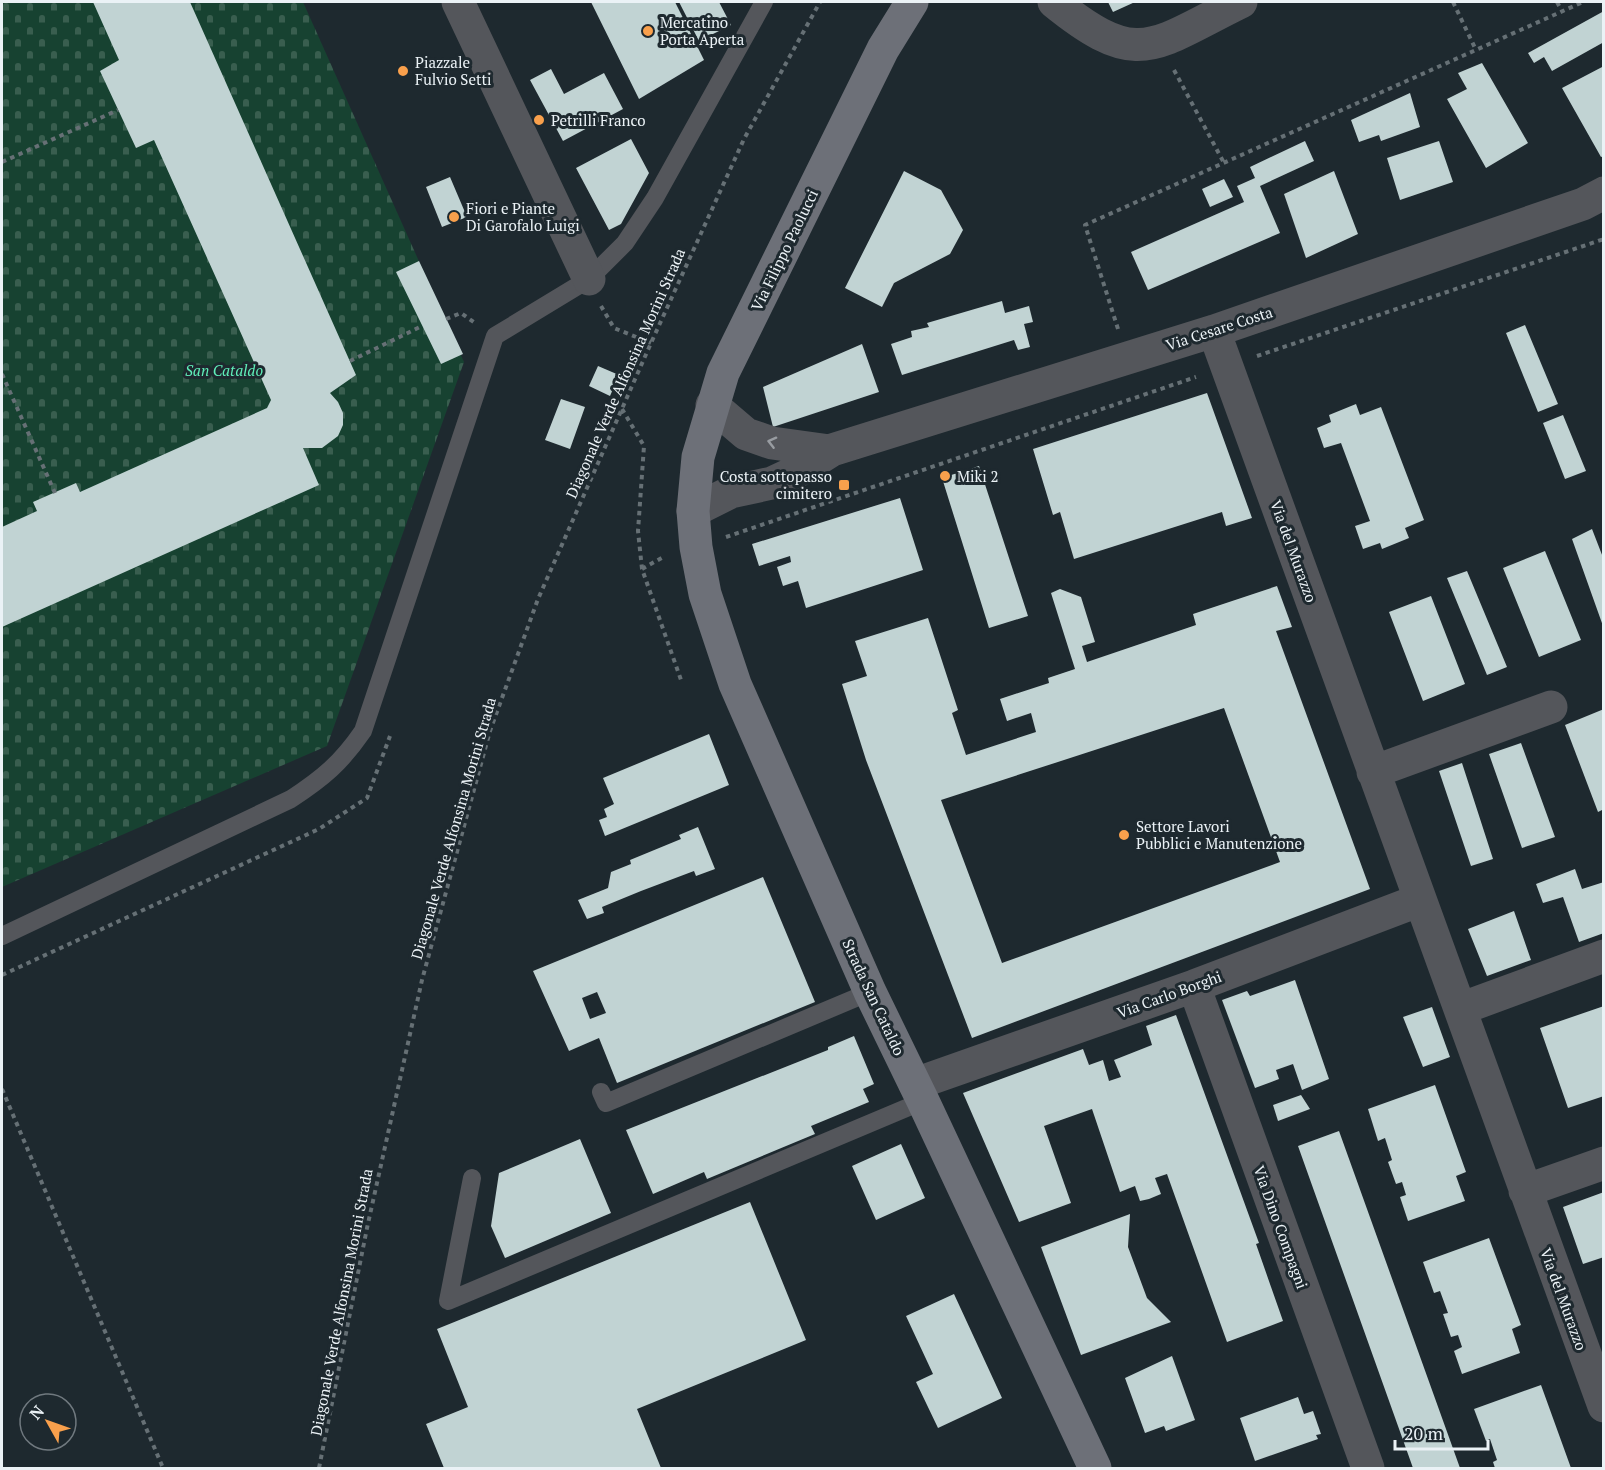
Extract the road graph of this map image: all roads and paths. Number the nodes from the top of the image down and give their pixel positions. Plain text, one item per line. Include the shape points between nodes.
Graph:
1 (458, 2) edge
2 (764, 2) edge
3 (820, 2) edge
4 (912, 2) edge
5 (1054, 2) edge
6 (1241, 2) edge
7 (1453, 2) edge
8 (1557, 2) edge
9 (1583, 2) edge
10 (1562, 11) junction
11 (1159, 43) junction
12 (1476, 50) junction
13 (118, 110) dead end
14 (2, 162) edge
15 (1224, 163) junction
16 (1604, 193) edge
17 (1604, 240) edge
18 (589, 279) junction
19 (446, 319) dead end
20 (422, 326) dead end
21 (1214, 331) junction
22 (495, 336) junction
23 (651, 343) junction
24 (1127, 358) junction
25 (350, 361) dead end
26 (1227, 366) junction
27 (2, 374) edge
28 (712, 405) junction
29 (622, 409) junction
30 (830, 451) junction
31 (55, 493) dead end
32 (693, 511) junction
33 (696, 547) junction
34 (642, 569) junction
35 (681, 680) dead end
36 (1551, 707) dead end
37 (393, 725) dead end
38 (1373, 772) junction
39 (1420, 900) junction
40 (2, 936) edge
41 (1604, 956) edge
42 (2, 975) edge
43 (1194, 986) junction
44 (870, 992) junction
45 (1460, 1009) junction
46 (2, 1089) edge
47 (601, 1092) dead end
48 (919, 1092) junction
49 (1604, 1163) edge
50 (472, 1178) dead end
51 (1526, 1191) junction
52 (1604, 1406) edge
53 (163, 1468) edge
54 (319, 1468) edge
55 (1095, 1468) edge
56 (1368, 1468) edge

1 - 18 street
2 - 18 lane via 655,198 626,243
3 - 23 path, Diagonale Verde Alfonsina Morini Strada via 744,139
4 - 28 street, Via Filippo Paolucci via 884,49 728,362
5 - 11 street via 1106,39 1133,47
6 - 11 street
7 - 12 path
8 - 10 path
9 - 10 path
10 - 12 path
11 - 15 path
12 - 15 path
13 - 14 path
15 - 24 path via 1085,225
16 - 21 street, Via Cesare Costa via 1582,204
17 - 26 path
18 - 22 lane
18 - 23 path via 614,328
19 - 22 path via 461,314
20 - 25 path
21 - 24 street, Via Cesare Costa
21 - 26 street, Via del Murazzo
22 - 40 lane via 363,731 343,759 322,779 291,799
23 - 29 path, Diagonale Verde Alfonsina Morini Strada
24 - 30 street, Via Cesare Costa
26 - 33 path
26 - 38 street, Via del Murazzo
27 - 31 path
30 -> 28 street, Via Cesare Costa via 772,443 746,434
28 - 32 street, Via Filippo Paolucci via 698,457
29 - 34 path via 644,446 638,531
29 - 54 path, Diagonale Verde Alfonsina Morini Strada via 538,599 490,732 422,980
30 - 32 street, Via Cesare Costa via 772,483 731,492
32 - 33 street, Strada San Cataldo
33 - 34 path via 666,555
33 - 44 street, Strada San Cataldo via 705,594 735,684
34 - 35 path
36 - 38 street
37 - 42 path via 367,798 319,829
38 - 39 street, Via del Murazzo
39 - 43 street, Via Carlo Borghi
39 - 45 street, Via del Murazzo
41 - 45 street
43 - 48 street, Via Carlo Borghi
43 - 56 street, Via Dino Compagni
44 - 47 lane via 606,1103
44 - 48 street, Strada San Cataldo
45 - 51 street, Via del Murazzo
46 - 53 path
48 - 50 lane via 448,1300
48 - 55 street, Strada San Cataldo
49 - 51 street
51 - 52 street, Via del Murazzo

